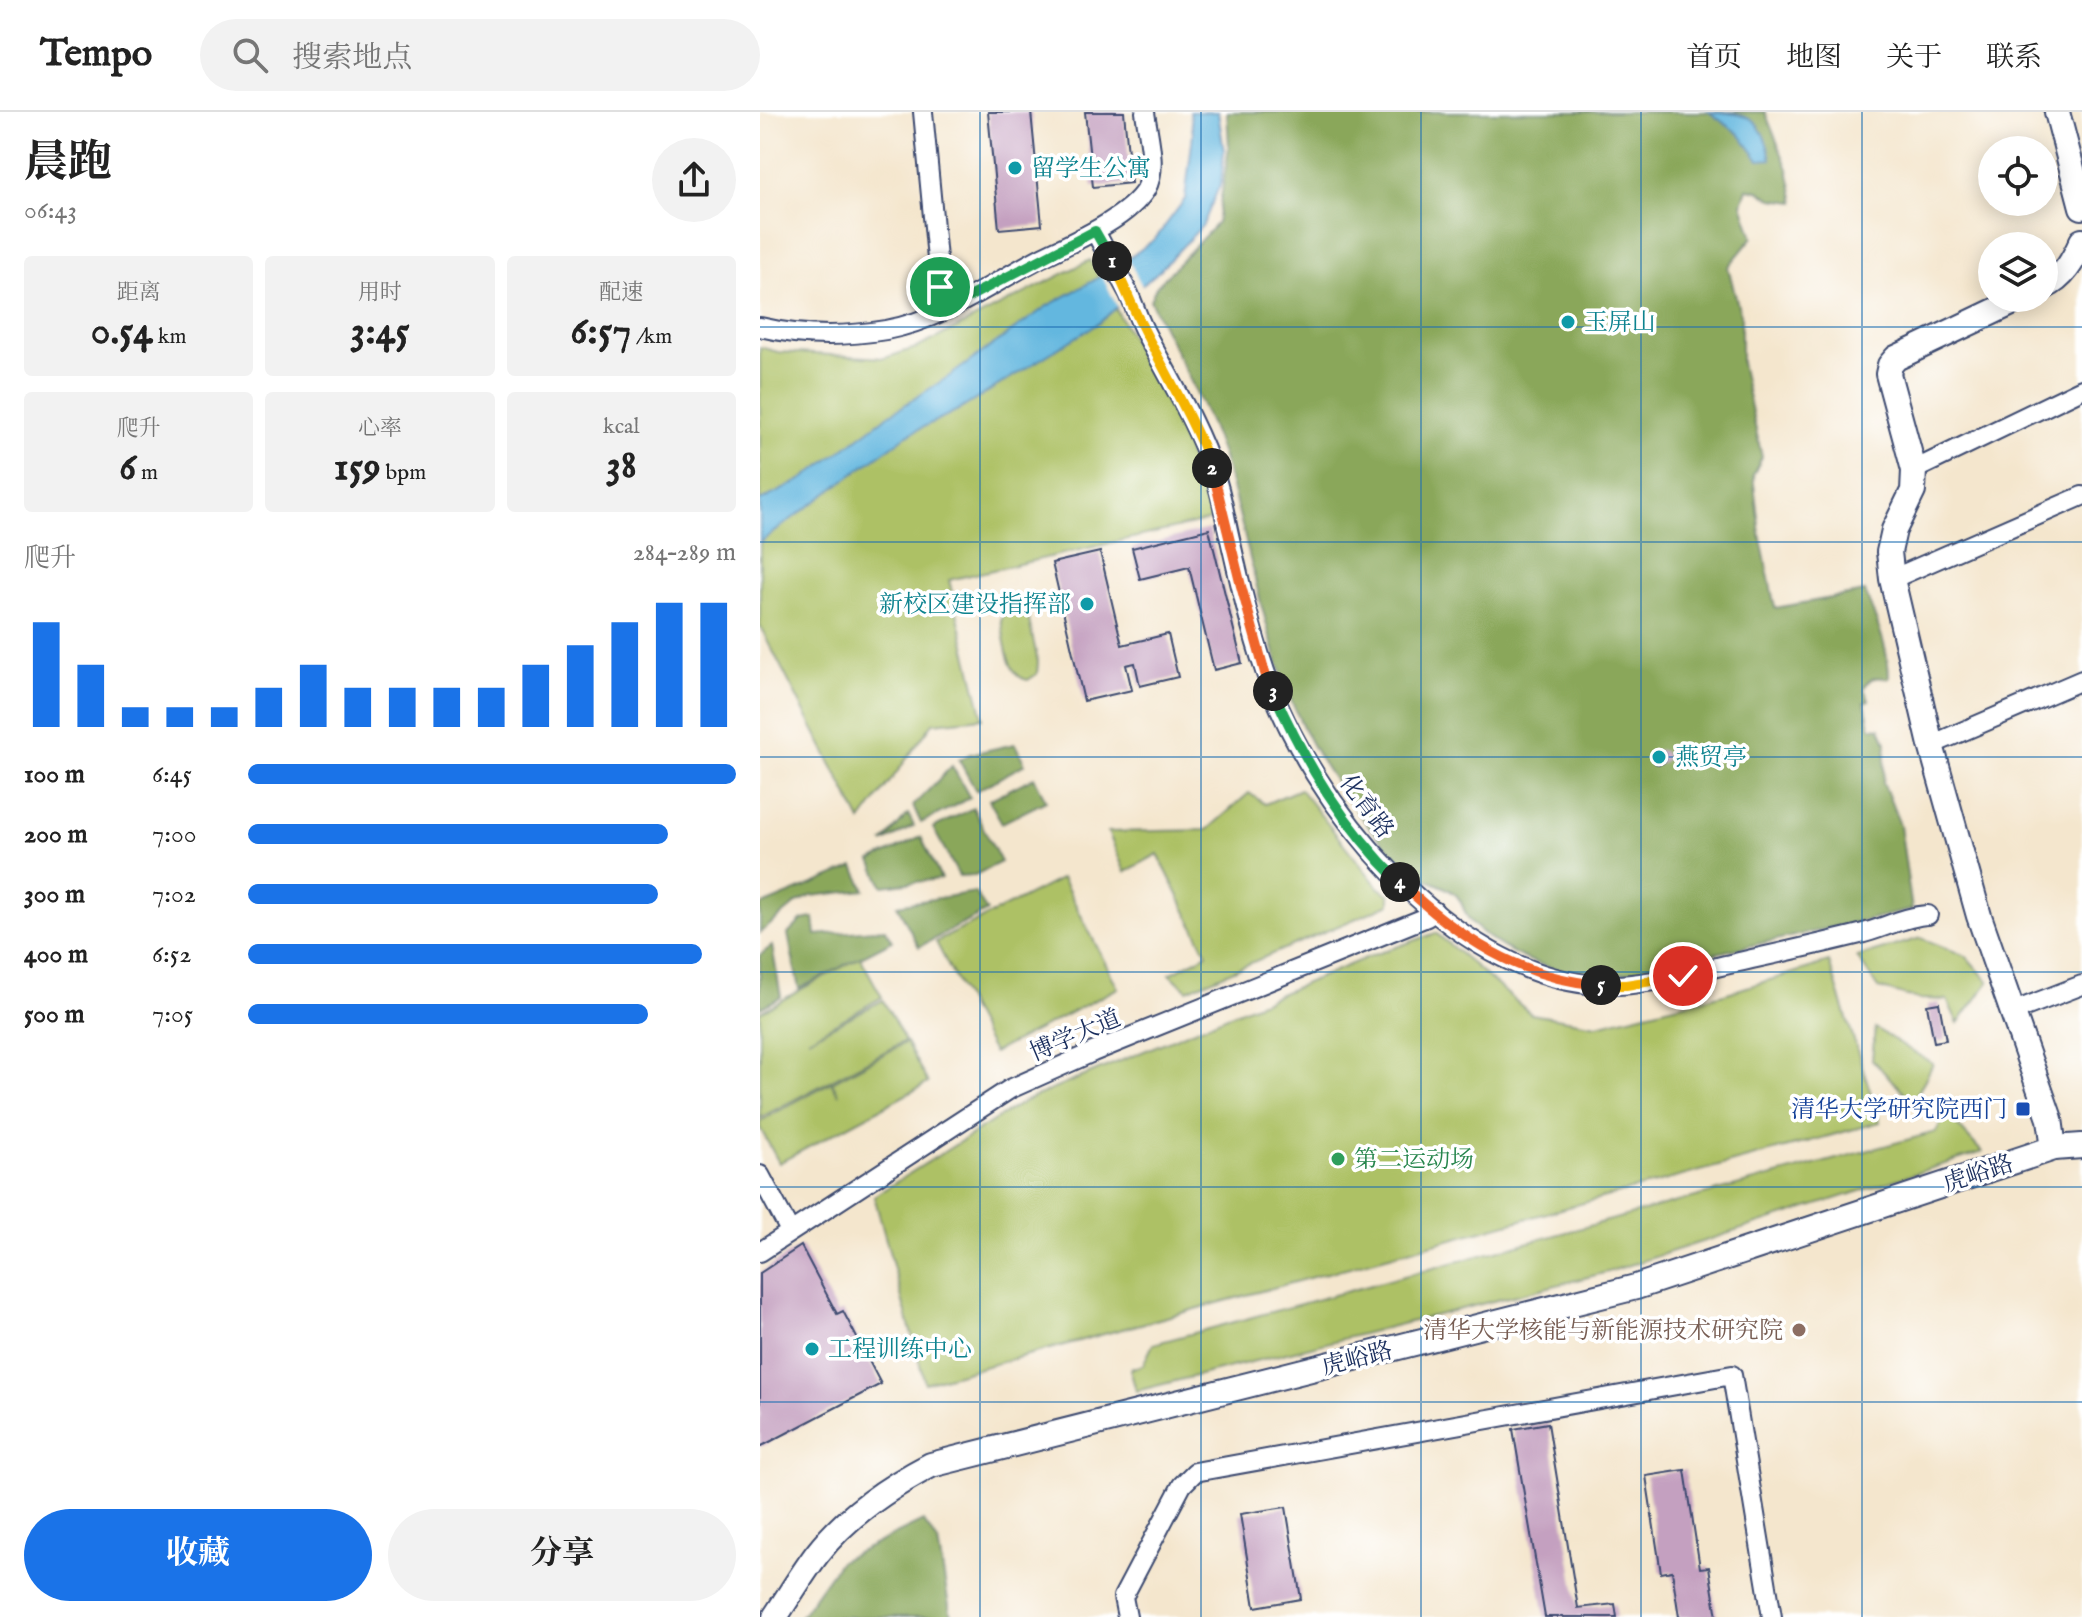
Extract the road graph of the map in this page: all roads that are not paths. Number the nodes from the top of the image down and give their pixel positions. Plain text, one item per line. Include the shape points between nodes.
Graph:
1 (923, 112) edge
2 (1145, 112) edge
3 (2057, 112) edge
4 (2081, 199) edge
5 (1095, 231) junction
6 (2082, 241) edge
7 (2058, 280) edge
8 (942, 311) junction
9 (1993, 312) edge
10 (760, 327) edge
11 (2082, 389) edge
12 (1914, 470) junction
13 (2082, 496) edge
14 (1892, 579) junction
15 (2082, 680) edge
16 (1931, 745) junction
17 (1434, 911) junction
18 (1928, 915) dead end
19 (2082, 985) edge
20 (2012, 1012) junction
21 (2082, 1146) edge
22 (2054, 1148) junction
23 (760, 1175) edge
24 (790, 1231) junction
25 (760, 1252) edge
26 (775, 1617) edge
27 (1127, 1617) edge
28 (1772, 1617) edge

1 - 8 street
2 - 5 street via 1151,178 1136,202
3 - 4 street
5 - 8 street
5 - 17 street, 化育路 via 1216,477 1265,673 1296,744 1379,861
6 - 7 street
8 - 10 street via 889,330 841,335
9 - 12 street via 1890,365
11 - 12 street
12 - 14 street via 1913,491 1889,552
13 - 14 street
14 - 16 street
15 - 16 street
16 - 20 street
17 - 18 street, 化育路 via 1511,963 1553,978 1600,985 1683,976
17 - 24 street, 博学大道 via 1010,1089
19 - 20 street
20 - 22 street via 2050,1119
21 - 22 street, 虎峪路
22 - 26 street, 虎峪路 via 1636,1287 931,1465 860,1511 819,1552
23 - 24 street
24 - 25 street, 博学大道
27 - 28 street via 1123,1597 1182,1485 1195,1472 1732,1375

